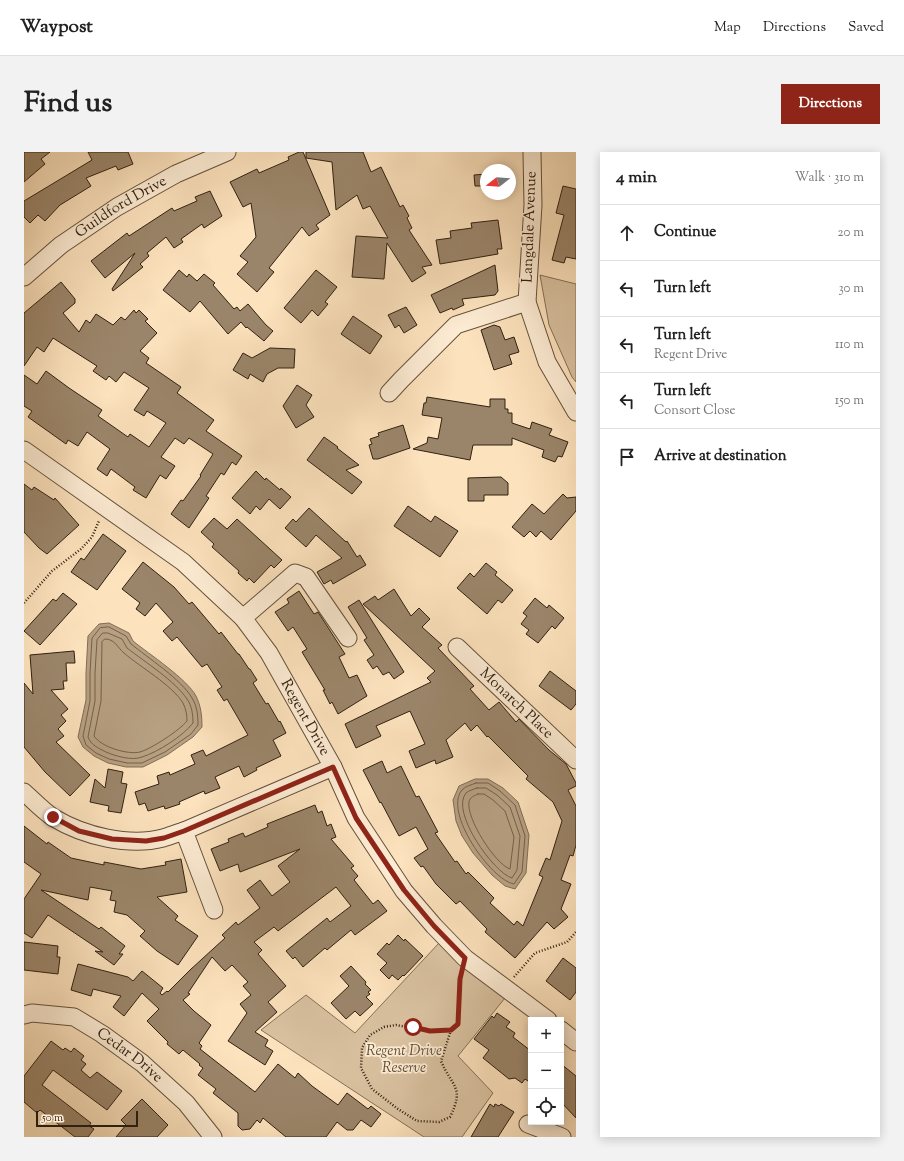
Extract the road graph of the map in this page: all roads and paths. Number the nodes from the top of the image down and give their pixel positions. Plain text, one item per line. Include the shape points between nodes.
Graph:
1 (227, 152) edge
2 (532, 152) edge
3 (24, 277) edge
4 (527, 302) junction
5 (389, 393) dead end
6 (576, 412) edge
7 (24, 450) edge
8 (105, 508) junction
9 (24, 604) edge
10 (243, 618) junction
11 (348, 638) dead end
12 (457, 647) dead end
13 (576, 760) edge
14 (333, 767) junction
15 (24, 792) edge
16 (184, 831) junction
17 (214, 910) dead end
18 (576, 932) edge
19 (465, 958) junction
20 (505, 988) junction
21 (24, 1015) edge
22 (544, 1017) edge
23 (451, 1030) junction
24 (564, 1032) edge
25 (576, 1042) edge
26 (531, 1125) edge
27 (213, 1137) edge
28 (562, 1137) edge

1 - 3 street, Guildford Drive via 176,174 116,207 61,245
2 - 4 street, Langdale Avenue via 533,206
4 - 5 street, Langdale Avenue via 456,325
4 - 6 street, Langdale Avenue via 547,362
7 - 8 street, Regent Drive
8 - 9 path via 92,537 81,549 52,571
8 - 10 street, Regent Drive via 183,562
10 - 11 street via 295,573 306,577
10 - 14 street, Regent Drive via 269,653
12 - 13 street, Monarch Place
14 - 16 street
14 - 19 street, Regent Drive via 356,818 404,890
15 - 16 street via 53,817 79,831 112,839 146,841
16 - 17 street
18 - 20 path via 567,942 530,956
19 - 20 street, Regent Drive
19 - 23 path via 460,979 458,1024
20 - 22 street, Regent Drive
21 - 27 street, Cedar Drive via 32,1013 74,1017 102,1034 142,1063 186,1102
23 - 23 path via 430,1031 396,1025 384,1027 370,1036 362,1048 361,1068 372,1088 417,1121 439,1122 450,1117 457,1104 458,1093 441,1061
24 - 25 street
26 - 28 street

